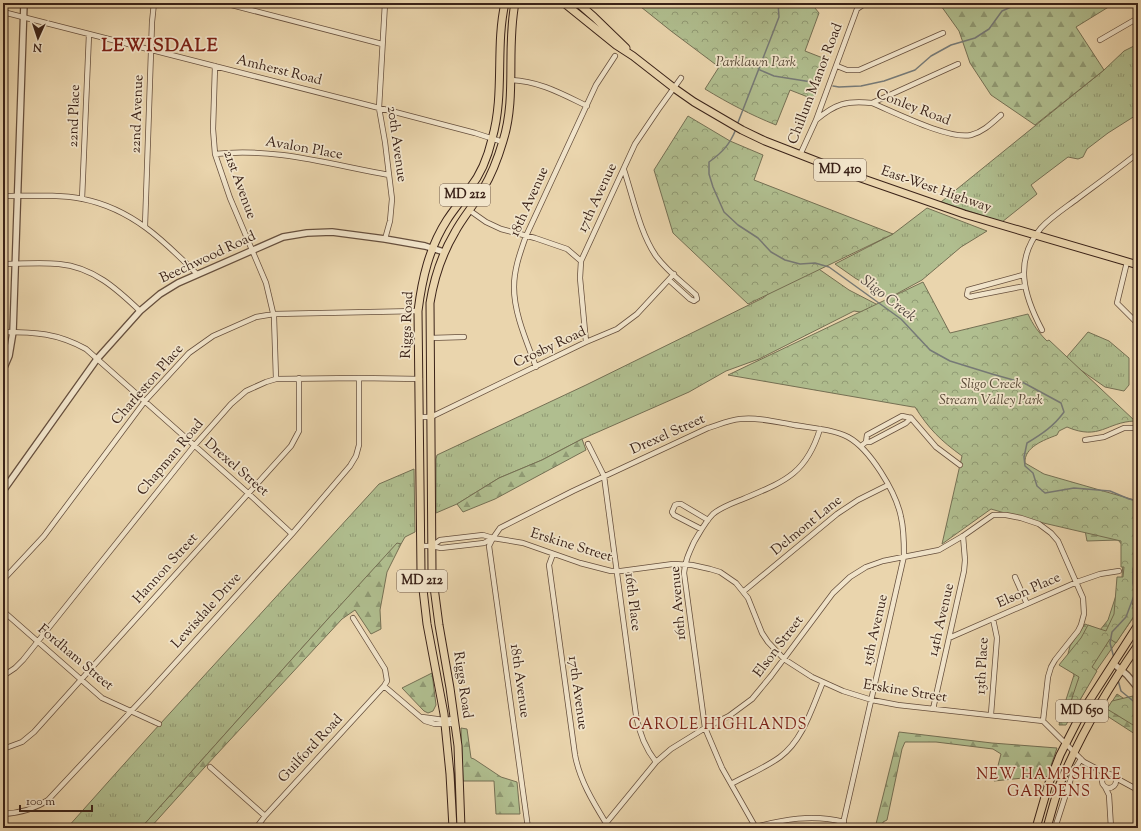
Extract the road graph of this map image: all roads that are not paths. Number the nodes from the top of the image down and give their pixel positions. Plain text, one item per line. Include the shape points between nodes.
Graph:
1 (24, 3) edge
2 (154, 3) edge
3 (224, 3) edge
4 (386, 3) edge
5 (505, 3) edge
6 (516, 3) edge
7 (564, 3) edge
8 (578, 3) edge
9 (856, 3) edge
10 (866, 3) edge
11 (857, 9) junction
12 (3, 12) edge
13 (23, 18) junction
14 (1138, 18) edge
15 (943, 33) dead end
16 (89, 34) junction
17 (1100, 40) dead end
18 (382, 44) junction
19 (151, 50) junction
20 (616, 56) dead end
21 (633, 56) junction
22 (958, 64) dead end
23 (215, 66) junction
24 (836, 66) junction
25 (682, 78) dead end
26 (511, 80) junction
27 (674, 88) junction
28 (872, 104) junction
29 (587, 106) junction
30 (379, 108) junction
31 (1001, 115) dead end
32 (816, 120) junction
33 (492, 138) junction
34 (503, 142) junction
35 (1138, 153) edge
36 (215, 154) junction
37 (800, 155) junction
38 (624, 170) junction
39 (389, 175) junction
40 (3, 196) edge
41 (18, 196) junction
42 (82, 199) junction
43 (469, 210) junction
44 (145, 226) junction
45 (1036, 235) junction
46 (526, 236) junction
47 (384, 239) junction
48 (432, 248) junction
49 (253, 250) junction
50 (444, 252) junction
51 (581, 261) junction
52 (1127, 262) junction
53 (3, 264) edge
54 (15, 264) junction
55 (1138, 265) edge
56 (197, 274) junction
57 (674, 274) junction
58 (1023, 275) junction
59 (668, 280) junction
60 (1025, 286) junction
61 (140, 311) junction
62 (418, 312) junction
63 (274, 314) junction
64 (1138, 324) edge
65 (1042, 330) dead end
66 (3, 332) edge
67 (13, 332) junction
68 (464, 337) dead end
69 (430, 338) junction
70 (586, 342) junction
71 (97, 359) junction
72 (536, 367) junction
73 (3, 370) edge
74 (299, 378) junction
75 (359, 378) junction
76 (276, 379) junction
77 (420, 379) junction
78 (145, 401) junction
79 (420, 417) junction
80 (431, 417) junction
81 (1138, 428) edge
82 (820, 429) junction
83 (1085, 440) dead end
84 (588, 444) dead end
85 (194, 446) junction
86 (861, 446) junction
87 (960, 465) dead end
88 (604, 476) junction
89 (888, 485) junction
90 (3, 491) edge
91 (249, 494) junction
92 (708, 520) junction
93 (701, 529) junction
94 (292, 534) junction
95 (963, 536) junction
96 (492, 538) junction
97 (421, 546) junction
98 (432, 546) junction
99 (553, 554) junction
100 (904, 556) junction
101 (684, 565) junction
102 (1119, 571) dead end
103 (617, 572) junction
104 (1015, 577) dead end
105 (3, 580) edge
106 (1077, 582) junction
107 (744, 591) junction
108 (1027, 604) junction
109 (3, 611) edge
110 (353, 618) dead end
111 (993, 619) junction
112 (1138, 625) edge
113 (949, 638) junction
114 (37, 641) junction
115 (1138, 645) edge
116 (784, 660) junction
117 (1116, 661) junction
118 (1121, 670) junction
119 (3, 676) edge
120 (80, 680) junction
121 (823, 682) junction
122 (384, 686) junction
123 (1138, 688) edge
124 (872, 700) junction
125 (933, 708) junction
126 (131, 711) junction
127 (991, 714) junction
128 (1043, 721) junction
129 (454, 722) junction
130 (444, 723) junction
131 (159, 724) dead end
132 (705, 728) junction
133 (1066, 744) junction
134 (3, 749) edge
135 (1074, 752) junction
136 (1081, 759) junction
137 (656, 762) junction
138 (210, 767) dead end
139 (1105, 776) junction
140 (1114, 777) junction
141 (1123, 782) junction
142 (731, 784) junction
143 (1114, 786) junction
144 (1104, 787) junction
145 (1138, 790) edge
146 (1109, 795) junction
147 (3, 814) edge
148 (265, 816) junction
149 (844, 822) junction
150 (606, 823) junction
151 (256, 828) edge
152 (453, 828) edge
153 (462, 828) edge
154 (528, 828) edge
155 (602, 828) edge
156 (609, 828) edge
157 (754, 828) edge
158 (842, 828) edge
159 (1036, 828) edge
160 (1047, 828) edge
161 (1055, 828) edge
162 (1110, 828) edge

1 - 13 street
2 - 19 street, 22nd Avenue
3 - 18 street
4 - 18 street, 20th Avenue
5 - 33 main road, Riggs Road / MD 212 via 500,46 498,104
6 - 26 main road, Riggs Road / MD 212 via 513,14
7 - 21 main road, East-West Highway / MD 410
8 - 21 main road, East-West Highway / MD 410
9 - 11 street
10 - 11 street, Chillum Manor Road
11 - 24 street, Chillum Manor Road
12 - 13 street, Amherst Road
13 - 16 street, Amherst Road
13 - 41 street
14 - 17 street
15 - 24 street via 859,70 847,70
16 - 19 street, Amherst Road
16 - 42 street, 22nd Place
18 - 30 street, 20th Avenue
19 - 23 street, Amherst Road
19 - 44 street, 22nd Avenue
20 - 29 street, 18th Avenue via 599,80
21 - 27 main road, East-West Highway / MD 410
22 - 28 street
23 - 30 street, Amherst Road
23 - 36 street, 21st Avenue
24 - 32 street, Chillum Manor Road
25 - 27 street, 17th Avenue
26 - 29 street via 539,84
26 - 34 main road, Riggs Road / MD 212 via 508,121
27 - 37 main road, East-West Highway / MD 410 via 742,130
27 - 38 street, 17th Avenue via 641,135
28 - 31 street, Conley Road via 956,136 972,135
28 - 32 street, Conley Road via 842,103
29 - 46 street, 18th Avenue
30 - 33 street, Amherst Road
30 - 39 street, 20th Avenue
32 - 37 street, Chillum Manor Road
33 - 34 street, Amherst Road
33 - 48 main road, Riggs Road / MD 212 via 476,179 446,220
34 - 43 main road, Riggs Road / MD 212 via 488,180
35 - 45 street via 1045,225
36 - 39 street, Avalon Place via 278,154
36 - 49 street, 21st Avenue via 230,198
37 - 45 main road, East-West Highway / MD 410 via 964,214
38 - 51 street, 17th Avenue
38 - 57 street via 652,249
39 - 47 street, 20th Avenue via 392,199 390,221
40 - 41 street
41 - 42 street
41 - 54 street
42 - 44 street via 121,212
43 - 46 street via 494,226
43 - 50 main road, Riggs Road / MD 212
44 - 56 street
45 - 52 main road, East-West Highway / MD 410
45 - 58 street via 1027,251
46 - 51 street via 567,249
46 - 72 street, 18th Avenue via 518,261 514,292 517,311
47 - 48 street, Beechwood Road
47 - 49 street, Beechwood Road via 316,232 283,237
48 - 50 street, Beechwood Road
48 - 62 main road, Riggs Road / MD 212 via 422,282
49 - 56 street, Beechwood Road
49 - 63 street, 21st Avenue via 265,279
50 - 69 main road, Riggs Road / MD 212 via 431,298
51 - 70 street, 17th Avenue via 580,278
52 - 55 main road, East-West Highway / MD 410
52 - 64 street via 1117,303
53 - 54 street
54 - 61 street via 59,264 86,271 108,282
54 - 67 street
56 - 61 street, Beechwood Road via 160,294
57 - 59 street, Crosby Road
57 - 59 street via 696,294 696,300 690,300
58 - 60 street
58 - 60 street via 968,290 967,295 970,297
59 - 70 street, Crosby Road via 628,322 609,334
60 - 65 street via 1032,312
61 - 71 street, Beechwood Road
62 - 63 street, Charleston Place
62 - 77 main road, Riggs Road / MD 212
63 - 76 street, 21st Avenue
63 - 78 street, Charleston Place via 256,317 202,342 181,360
66 - 67 street, Drexel Street
67 - 71 street, Drexel Street via 37,332 60,338 80,346
67 - 73 street via 10,352
68 - 69 street
69 - 80 main road, Riggs Road / MD 212
70 - 72 street, Crosby Road
71 - 78 street, Drexel Street
71 - 90 street, Beechwood Road
72 - 80 street, Crosby Road
74 - 75 street, Chapman Road
74 - 76 street, Chapman Road
74 - 91 street, Hannon Street via 298,435
75 - 77 street, Chapman Road
75 - 94 street, Lewisdale Drive via 359,445 356,456
76 - 85 street, Chapman Road via 255,386 239,397
77 - 79 main road, Riggs Road / MD 212
78 - 85 street, Drexel Street
78 - 105 street, Charleston Place via 44,536
79 - 80 street, Crosby Road
79 - 97 main road, Riggs Road / MD 212
80 - 98 main road, Riggs Road / MD 212
81 - 83 street via 1124,428 1104,437
82 - 86 street, Drexel Street via 842,435
82 - 88 street, Drexel Street via 759,419 735,420 708,428
82 - 92 street, 16th Avenue via 812,452 792,475 723,508
84 - 88 street, 16th Place
85 - 91 street, Drexel Street
85 - 114 street, Chapman Road
86 - 87 street via 911,418 936,447
86 - 89 street, 15th Avenue
88 - 96 street, Drexel Street via 500,528
88 - 103 street, 16th Place
89 - 100 street, 15th Avenue via 901,517
89 - 107 street, Delmont Lane via 837,514
91 - 94 street, Drexel Street
91 - 120 street, Hannon Street
92 - 93 street, 16th Avenue
92 - 93 street via 682,504 673,508 674,516
93 - 101 street, 16th Avenue
94 - 126 street, Lewisdale Drive
95 - 100 street, Elson Street via 939,550
95 - 106 street, Elson Street via 993,514 1006,514 1039,524 1058,541
95 - 113 street, 14th Avenue via 964,571
96 - 98 street, Drexel Street via 484,543 440,548
96 - 98 street via 483,535 440,540
96 - 99 street, Erskine Street via 523,543
96 - 154 street, 18th Avenue via 489,546
97 - 98 street
97 - 130 main road, Riggs Road / MD 212 via 423,598
98 - 129 main road, Riggs Road / MD 212 via 433,586
99 - 103 street, Erskine Street via 591,567
99 - 150 street, 17th Avenue via 549,565 575,756 584,785
100 - 116 street, Elson Street via 866,567 844,581
100 - 124 street, 15th Avenue
101 - 103 street, Erskine Street via 673,564
101 - 107 street, Erskine Street via 720,572
101 - 132 street, 16th Avenue
102 - 106 street, Elson Place
103 - 137 street, 16th Place via 638,727
104 - 108 street
106 - 108 street, Elson Place
106 - 128 street via 1083,598 1084,614 1078,631 1051,667
107 - 116 street, Erskine Street via 762,633
108 - 111 street, Elson Place
109 - 114 street, Fordham Street
110 - 122 street via 384,669 387,682
111 - 113 street, Elson Place
111 - 127 street, 13th Place via 997,638
112 - 117 main road, MD 650
113 - 125 street, 14th Avenue
114 - 119 street, Chapman Road via 19,664
114 - 120 street, Fordham Street
115 - 118 main road, MD 650
116 - 121 street, Erskine Street
116 - 132 street, Elson Street via 752,699 729,716
117 - 118 street
117 - 133 main road, MD 650 via 1082,712
118 - 123 street
118 - 135 main road, MD 650
120 - 126 street, Fordham Street via 102,698
120 - 134 street, Hannon Street via 28,738
121 - 124 street, Erskine Street
121 - 142 street via 801,732 791,746 781,757
122 - 130 street via 422,718
122 - 148 street, Guilford Road
124 - 125 street, Erskine Street
124 - 149 street, 15th Avenue
125 - 127 street, Erskine Street
126 - 131 street, Fordham Street
126 - 147 street, Lewisdale Drive via 48,800 26,810
127 - 128 street, Erskine Street
128 - 133 street
129 - 130 street
129 - 153 main road, Riggs Road / MD 212 via 458,746
130 - 152 main road, Riggs Road / MD 212
132 - 137 street, Elson Street via 678,744
132 - 142 street, 16th Avenue
133 - 135 street
133 - 159 main road, MD 650
135 - 136 street
135 - 160 main road, MD 650 via 1060,785
136 - 139 street
136 - 161 street via 1073,772
137 - 150 street, Elson Street
138 - 148 street
139 - 140 street
139 - 144 street via 1102,782
140 - 141 street
140 - 143 street
141 - 143 street
141 - 145 street
142 - 157 street, 16th Avenue
143 - 144 street
143 - 146 street
144 - 146 street
146 - 162 street
148 - 151 street, Guilford Road
149 - 157 street via 796,818
149 - 158 street, 15th Avenue
150 - 155 street, Elson Street
150 - 156 street, 17th Avenue

